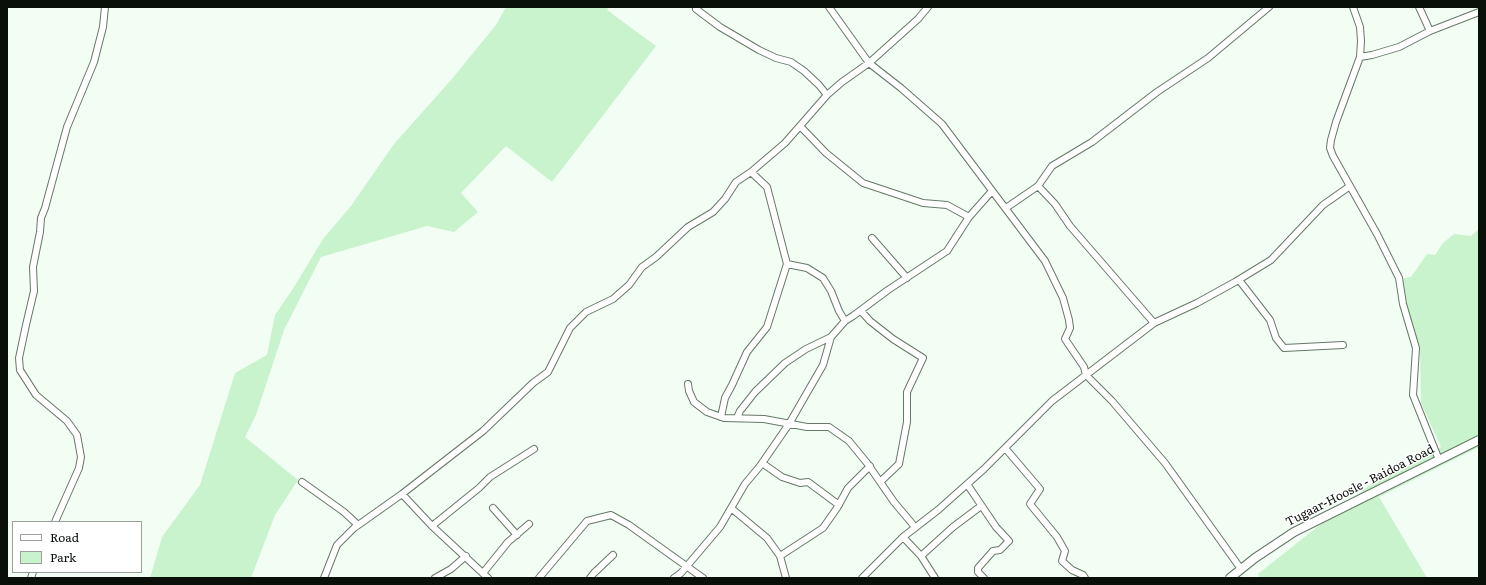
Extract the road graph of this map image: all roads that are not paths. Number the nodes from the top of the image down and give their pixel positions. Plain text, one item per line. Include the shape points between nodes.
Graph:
1 (105, 7) edge
2 (829, 7) edge
3 (928, 7) edge
4 (1268, 7) edge
5 (1353, 7) edge
6 (1419, 7) edge
7 (696, 9) dead end
8 (1479, 12) edge
9 (1430, 31) junction
10 (1360, 56) junction
11 (869, 63) junction
12 (827, 95) junction
13 (800, 126) junction
14 (751, 172) junction
15 (1038, 186) junction
16 (1350, 186) junction
17 (992, 191) junction
18 (1006, 208) junction
19 (969, 217) junction
20 (872, 238) dead end
21 (787, 264) junction
22 (907, 278) junction
23 (1239, 280) junction
24 (861, 310) junction
25 (845, 320) junction
26 (1154, 323) junction
27 (831, 337) junction
28 (1343, 345) dead end
29 (1086, 375) junction
30 (688, 384) dead end
31 (721, 417) junction
32 (737, 418) junction
33 (789, 424) junction
34 (1479, 440) edge
35 (1005, 448) junction
36 (534, 449) dead end
37 (1439, 460) junction
38 (762, 463) junction
39 (870, 466) junction
40 (302, 482) dead end
41 (880, 482) junction
42 (967, 484) junction
43 (402, 494) junction
44 (839, 505) junction
45 (981, 506) junction
46 (493, 508) dead end
47 (731, 508) junction
48 (55, 521) edge
49 (529, 524) dead end
50 (358, 525) junction
51 (432, 526) junction
52 (915, 527) junction
53 (517, 535) junction
54 (904, 537) junction
55 (613, 555) dead end
56 (466, 556) junction
57 (780, 556) junction
58 (921, 556) junction
59 (687, 566) junction
60 (1241, 569) junction
61 (483, 573) junction
62 (324, 578) edge
63 (435, 578) edge
64 (488, 578) edge
65 (539, 578) edge
66 (590, 578) edge
67 (674, 578) edge
68 (702, 578) edge
69 (786, 578) edge
70 (862, 578) edge
71 (935, 578) edge
72 (984, 578) edge
73 (1085, 578) edge
74 (1230, 578) edge

1 - 48 street via 94,62 67,127 41,218 33,267 34,291 19,358 20,370 36,395 67,421 77,436 81,458 79,468
2 - 11 street
3 - 11 street
4 - 15 street via 1208,58 1157,92 1092,142 1052,166
5 - 10 street via 1360,26
6 - 9 street
7 - 12 street via 759,50 791,62 804,71
8 - 9 street
9 - 10 street via 1398,47
10 - 16 street via 1338,116 1330,148
11 - 12 street
11 - 17 street via 942,124
12 - 13 street
13 - 14 street via 785,143
13 - 19 street via 863,183 923,203 947,205
14 - 21 street via 767,187
14 - 43 street via 736,182 713,212 688,227 642,267 629,285 613,299 586,312 570,328 548,372 533,383 484,431
15 - 18 street
15 - 26 street
16 - 23 street via 1323,205 1271,260
16 - 37 street via 1399,278 1403,304 1416,348 1413,395
17 - 18 street
17 - 19 street
18 - 29 street via 1045,261 1063,298 1070,328 1065,339
19 - 22 street via 947,251
20 - 22 street
21 - 25 street via 807,268 823,278
21 - 31 street via 767,328 747,352 725,398
22 - 24 street
23 - 26 street via 1197,304
23 - 28 street via 1270,320 1276,338 1284,348
24 - 25 street
24 - 41 street via 893,340 923,358 907,392 907,422 899,464
25 - 27 street
26 - 29 street
27 - 32 street via 785,363 755,392
27 - 33 street via 823,365
29 - 35 street via 1052,401
29 - 60 street via 1165,463
30 - 31 street via 694,402 707,412
31 - 32 street
32 - 33 street via 764,418
33 - 38 street
33 - 39 street via 829,427 849,441
34 - 37 main road, Tugaar-Hoosle - Baidoa Road
35 - 42 street
35 - 73 street via 1040,489 1030,504 1057,537 1065,551 1062,560
36 - 51 street via 490,476
37 - 60 main road, Tugaar-Hoosle - Baidoa Road via 1294,532
38 - 44 street via 782,477 800,483 808,482
38 - 47 street via 745,484
39 - 41 street
39 - 44 street via 848,488
40 - 50 street
41 - 52 street
42 - 45 street
42 - 52 street
43 - 50 street
43 - 51 street
44 - 57 street via 823,528
45 - 58 street
45 - 72 street via 1009,541 1000,550 993,551 978,568 978,572
46 - 53 street
47 - 57 street via 767,538
47 - 59 street via 720,527
49 - 53 street
50 - 62 street via 337,545
51 - 56 street
52 - 54 street
53 - 61 street via 508,542
54 - 58 street
54 - 70 street
55 - 66 street
56 - 61 street
56 - 63 street
57 - 69 street
58 - 71 street
59 - 65 street via 611,515 587,521
59 - 67 street
59 - 68 street
60 - 74 main road, Tugaar-Hoosle - Baidoa Road
61 - 64 street

